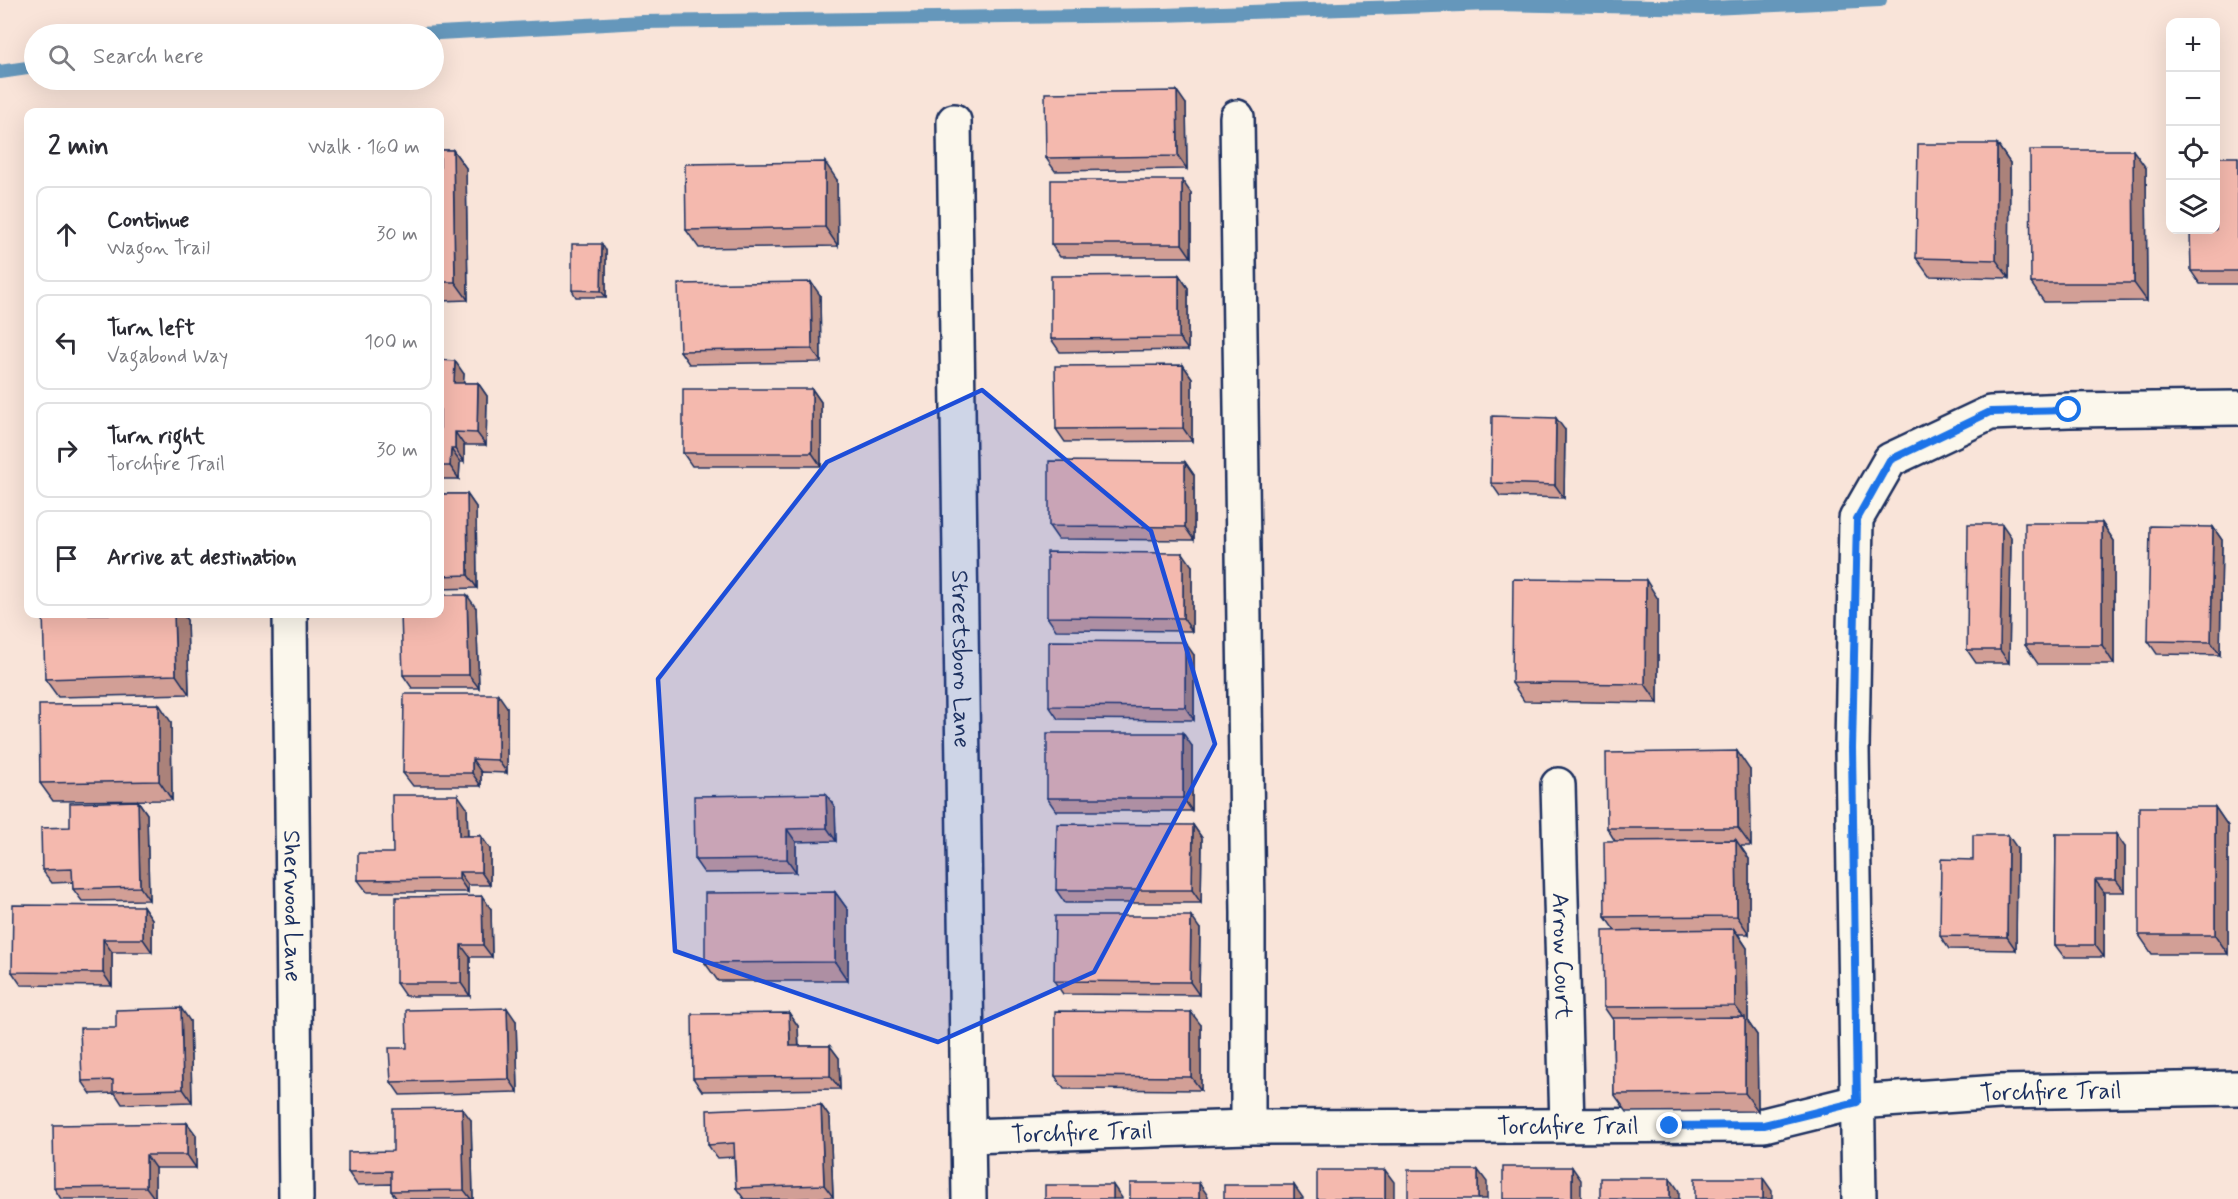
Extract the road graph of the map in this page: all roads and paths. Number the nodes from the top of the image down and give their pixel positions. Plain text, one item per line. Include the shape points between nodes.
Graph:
1 (1237, 117) dead end
2 (954, 121) dead end
3 (2238, 408) edge
4 (290, 618) edge
5 (1558, 785) dead end
6 (2238, 1088) edge
7 (1857, 1102) junction
8 (1567, 1126) junction
9 (1248, 1127) junction
10 (968, 1136) junction
11 (296, 1199) edge
12 (969, 1199) edge
13 (1859, 1199) edge

1 - 9 street
2 - 10 street, Streetsboro Lane
3 - 7 street via 1990,412 1890,460 1857,519 1852,748
4 - 11 street, Sherwood Lane
5 - 8 street, Arrow Court
6 - 7 street, Torchfire Trail via 1999,1092
7 - 8 street, Torchfire Trail via 1764,1125
7 - 13 street
8 - 9 street, Torchfire Trail
9 - 10 street, Torchfire Trail
10 - 12 street, Streetsboro Lane

